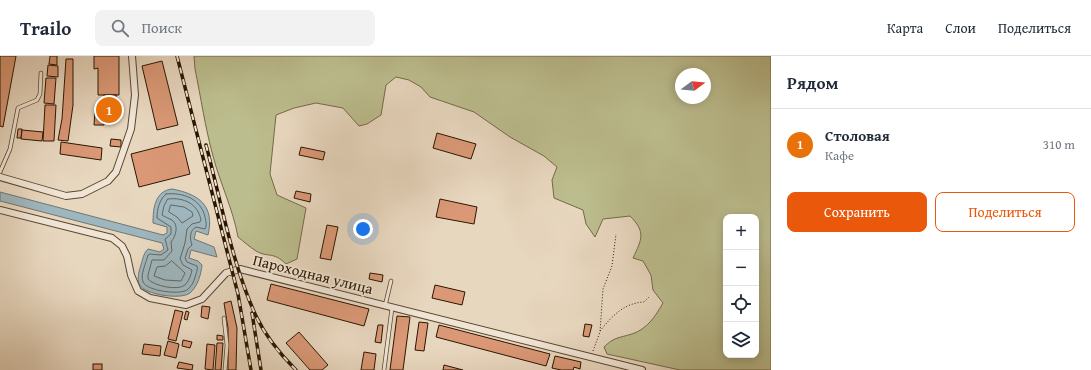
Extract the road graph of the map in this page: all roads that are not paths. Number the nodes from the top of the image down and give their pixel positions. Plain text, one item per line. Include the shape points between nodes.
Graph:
1 (132, 56) edge
2 (41, 73) dead end
3 (0, 172) edge
4 (0, 178) edge
5 (0, 210) edge
6 (391, 281) dead end
7 (385, 306) junction
8 (392, 308) junction
9 (224, 318) dead end
10 (225, 370) edge
11 (384, 370) edge
12 (642, 370) edge

1 - 4 street via 135,95 131,129 116,172 108,181 82,194 66,196
2 - 3 lane via 37,100 18,108 10,149
5 - 7 street, Пароходная улица via 112,238 122,246 127,256 138,291 150,298 186,305 202,299 226,273 240,270
6 - 7 lane
7 - 8 street, Пароходная улица
8 - 11 lane
8 - 12 street, Пароходная улица
9 - 10 lane via 227,345

